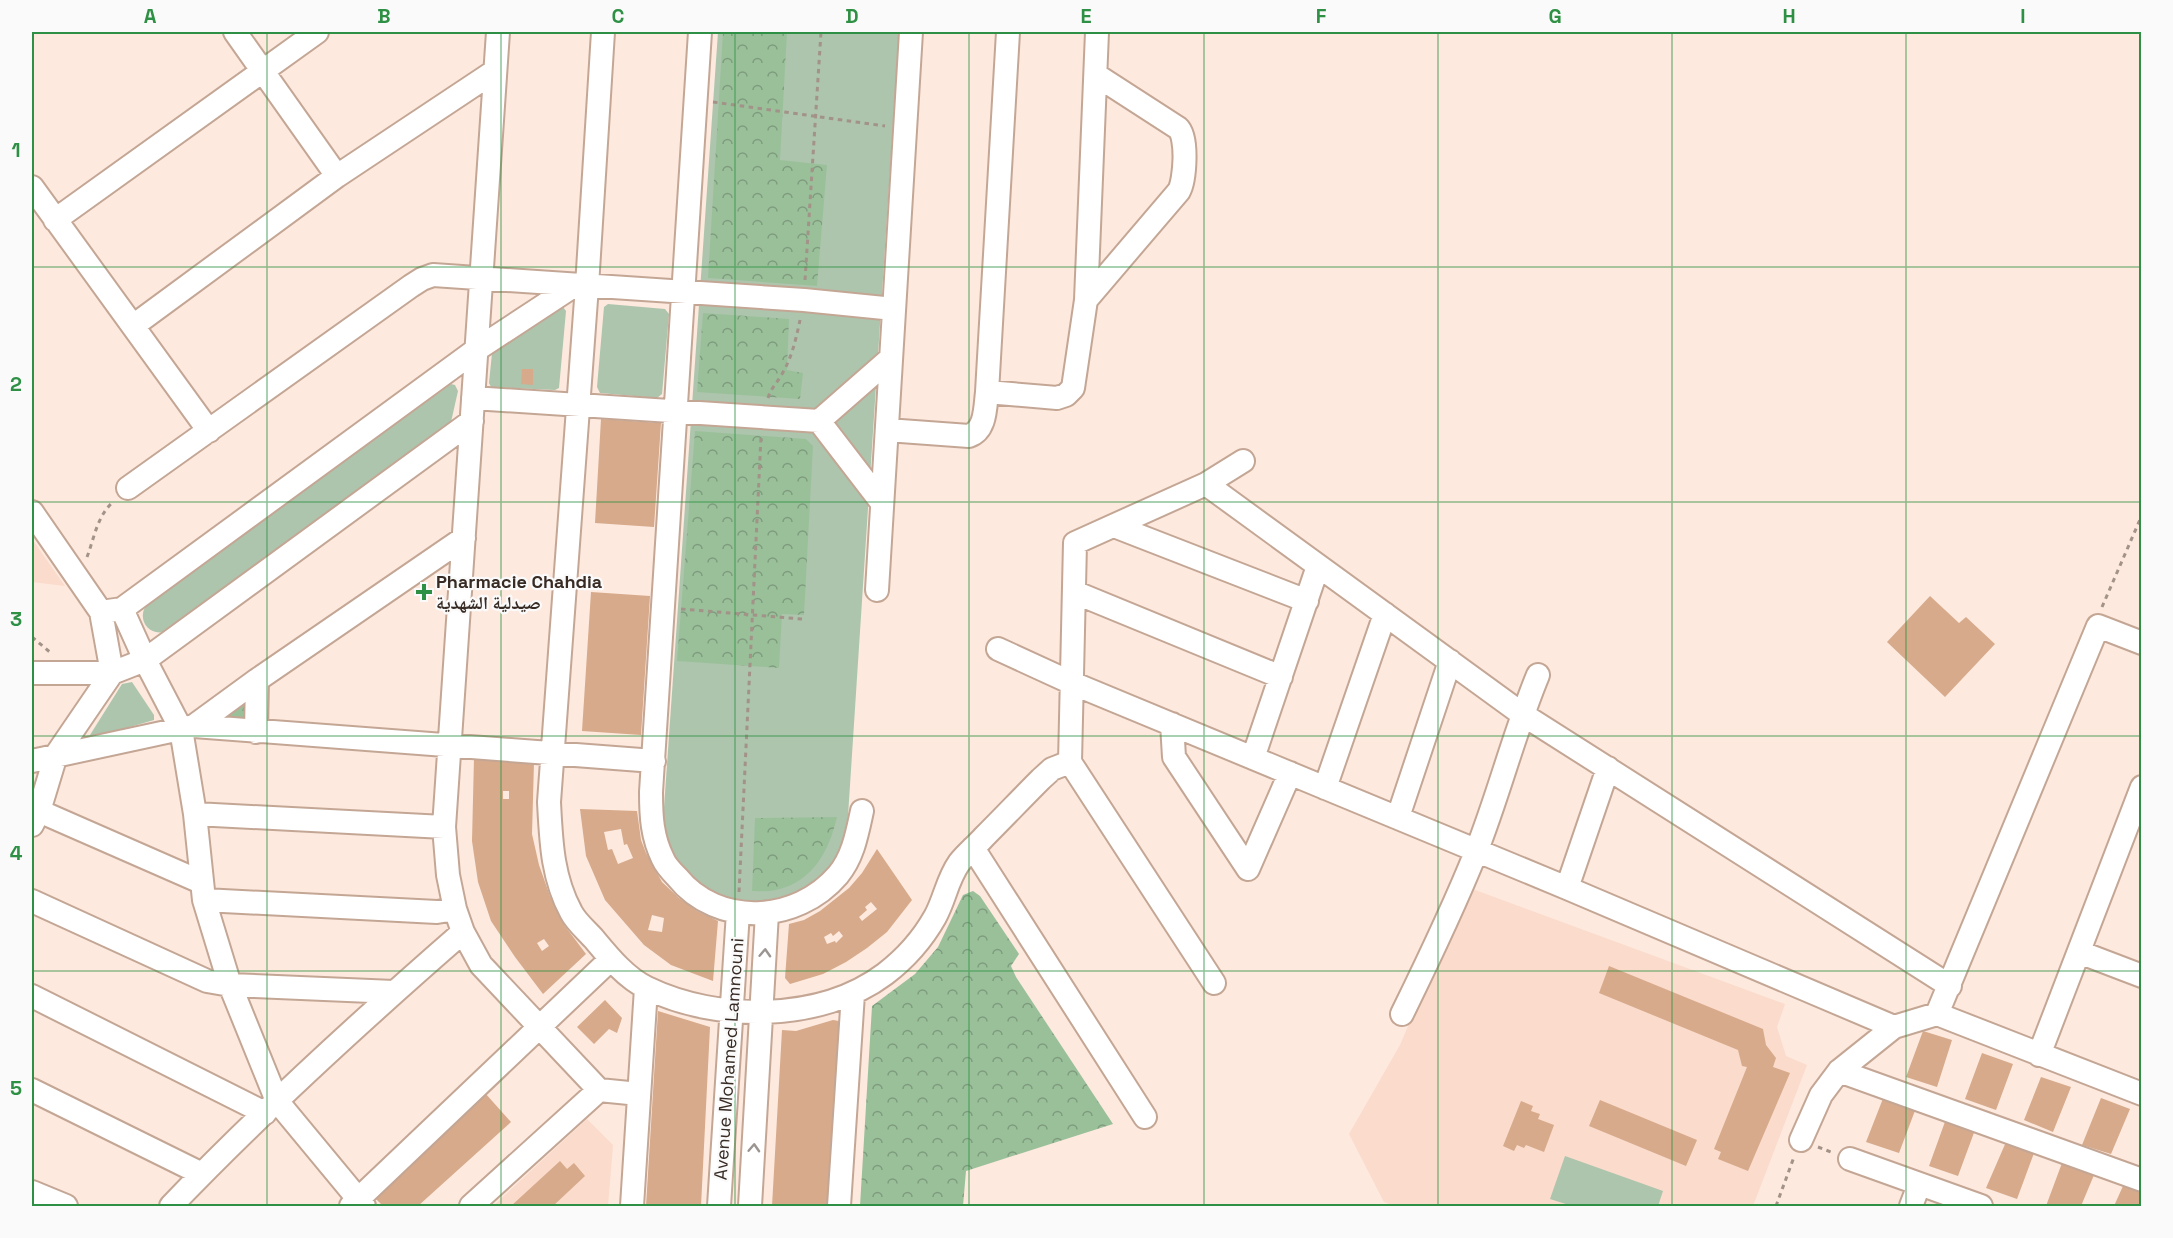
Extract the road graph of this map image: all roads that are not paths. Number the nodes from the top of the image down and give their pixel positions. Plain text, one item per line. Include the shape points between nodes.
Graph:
1 (235, 32) edge
2 (317, 32) edge
3 (498, 32) edge
4 (603, 32) edge
5 (700, 32) edge
6 (911, 32) edge
7 (1008, 32) edge
8 (1097, 32) edge
9 (262, 70) junction
10 (495, 71) junction
11 (1096, 75) junction
12 (337, 176) junction
13 (32, 187) edge
14 (55, 220) junction
15 (481, 279) junction
16 (581, 286) junction
17 (683, 293) junction
18 (1086, 300) junction
19 (894, 309) junction
20 (133, 326) junction
21 (476, 350) junction
22 (891, 358) junction
23 (987, 392) junction
24 (473, 398) junction
25 (578, 405) junction
26 (676, 412) junction
27 (472, 421) junction
28 (819, 421) junction
29 (887, 430) junction
30 (209, 431) junction
31 (1243, 461) dead end
32 (1206, 484) junction
33 (128, 489) road end
34 (882, 503) junction
35 (32, 512) edge
36 (1114, 526) junction
37 (464, 538) junction
38 (1318, 566) junction
39 (877, 590) dead end
40 (1074, 592) junction
41 (1306, 601) junction
42 (111, 610) junction
43 (1385, 614) junction
44 (2142, 643) edge
45 (998, 649) dead end
46 (145, 660) junction
47 (1450, 661) junction
48 (32, 673) edge
49 (112, 673) junction
50 (1538, 675) dead end
51 (1281, 677) junction
52 (257, 680) junction
53 (1072, 683) junction
54 (1522, 714) junction
55 (1172, 724) junction
56 (188, 728) junction
57 (256, 732) junction
58 (450, 745) junction
59 (56, 754) junction
60 (553, 754) junction
61 (1253, 758) junction
62 (32, 761) edge
63 (654, 761) junction
64 (1070, 762) junction
65 (1608, 768) junction
66 (1290, 773) junction
67 (2142, 787) edge
68 (1325, 788) junction
69 (862, 812) dead end
70 (195, 814) junction
71 (1398, 817) junction
72 (2136, 817) edge
73 (35, 818) edge
74 (444, 827) junction
75 (973, 848) junction
76 (1477, 850) junction
77 (1567, 888) junction
78 (203, 891) junction
79 (32, 901) edge
80 (455, 909) junction
81 (738, 912) junction
82 (767, 913) junction
83 (463, 932) junction
84 (2079, 952) junction
85 (611, 959) junction
86 (2142, 976) edge
87 (1214, 983) dead end
88 (230, 985) junction
89 (1950, 986) junction
90 (646, 988) junction
91 (394, 992) junction
92 (853, 994) junction
93 (32, 996) edge
94 (732, 1012) junction
95 (762, 1012) junction
96 (1402, 1014) dead end
97 (1937, 1014) junction
98 (1894, 1027) junction
99 (538, 1028) junction
100 (2039, 1055) junction
101 (1839, 1071) junction
102 (32, 1090) edge
103 (599, 1090) junction
104 (639, 1094) junction
105 (2142, 1094) edge
106 (271, 1107) junction
107 (1145, 1117) dead end
108 (1801, 1140) road end
109 (1850, 1159) road end
110 (202, 1174) junction
111 (2142, 1180) edge
112 (1919, 1185) junction
113 (32, 1192) edge
114 (357, 1204) edge
115 (57, 1205) edge
116 (171, 1206) edge
117 (471, 1206) edge
118 (632, 1206) edge
119 (719, 1206) edge
120 (750, 1206) edge
121 (840, 1206) edge
122 (1911, 1206) edge
123 (1981, 1206) edge

1 - 9 street
2 - 9 street
3 - 10 street
4 - 16 street
5 - 17 street
6 - 19 street
7 - 23 street
8 - 11 street
9 - 12 street
9 - 14 street
10 - 12 street
10 - 15 street
11 - 18 street
11 - 18 street via 1179,128 1185,142 1179,191
12 - 20 street
13 - 14 street
14 - 20 street
15 - 16 street
15 - 21 street
15 - 30 street via 422,279
16 - 17 street
16 - 21 street
16 - 25 street
17 - 19 street
17 - 26 street
18 - 23 street via 1070,392 1058,398
19 - 22 street
20 - 30 street
21 - 24 street
21 - 42 street
22 - 28 street
22 - 29 street
23 - 29 street via 982,424 975,434
24 - 25 street
24 - 27 street
25 - 26 street
25 - 60 street
26 - 28 street
26 - 63 street
27 - 37 street
27 - 46 street
28 - 34 street
29 - 34 street
30 - 33 street
31 - 32 street
32 - 36 street
32 - 38 street
34 - 39 street
35 - 42 street via 73,571
36 - 40 street via 1075,543
36 - 41 street
37 - 52 street
37 - 58 street
38 - 41 street
38 - 43 street
40 - 51 street
40 - 53 street
41 - 51 street
42 - 46 street
42 - 49 street
43 - 47 street
43 - 68 street
44 - 89 street via 2098,626
45 - 53 street
46 - 49 street
46 - 56 street
47 - 54 street
47 - 71 street
48 - 49 street
49 - 59 street
50 - 54 street
51 - 61 street
52 - 56 street
52 - 57 street
53 - 55 street
53 - 64 street
54 - 65 street
54 - 76 street
55 - 61 street
55 - 66 street via 1174,757 1248,869
56 - 57 street
56 - 59 street
56 - 70 street
57 - 58 street
58 - 60 street
58 - 74 street
59 - 62 street
59 - 73 street
60 - 63 street
60 - 85 street via 551,848 559,884 572,914
61 - 66 street
63 - 81 street via 651,827 663,861 685,888 715,907
64 - 75 street via 1041,778
64 - 87 street
65 - 77 street
65 - 89 street
66 - 68 street
67 - 72 street
68 - 71 street
69 - 82 street via 855,845 839,874 814,897 783,911
70 - 74 street
70 - 78 street
71 - 76 street
72 - 84 street
73 - 78 street
74 - 80 street
75 - 92 street via 960,861 936,916 909,955
75 - 107 street
76 - 77 street
76 - 96 street
77 - 98 street
78 - 80 street via 437,912
78 - 88 street
79 - 88 street via 207,981
80 - 83 street
81 - 82 street
81 - 94 street, Avenue Mohamed Lamnouni
95 -> 82 street, Avenue Mohamed Lamnouni
83 - 91 street
83 - 99 street via 481,965
84 - 86 street
84 - 100 street
85 - 90 street
85 - 99 street
88 - 91 street
88 - 106 street
89 - 97 street
90 - 94 street via 699,1007
90 - 104 street
91 - 106 street
92 - 95 street via 800,1009
92 - 121 street
93 - 106 street
94 - 95 street
94 - 119 street, Avenue Mohamed Lamnouni
120 -> 95 street, Avenue Mohamed Lamnouni
97 - 98 street
97 - 100 street
98 - 101 street
99 - 103 street
99 - 114 street
100 - 105 street
101 - 108 street via 1821,1095
101 - 111 street
102 - 110 street
103 - 104 street
103 - 117 street
104 - 118 street
106 - 110 street
106 - 114 street
109 - 112 street
110 - 116 street
112 - 122 street
112 - 123 street
113 - 115 street

